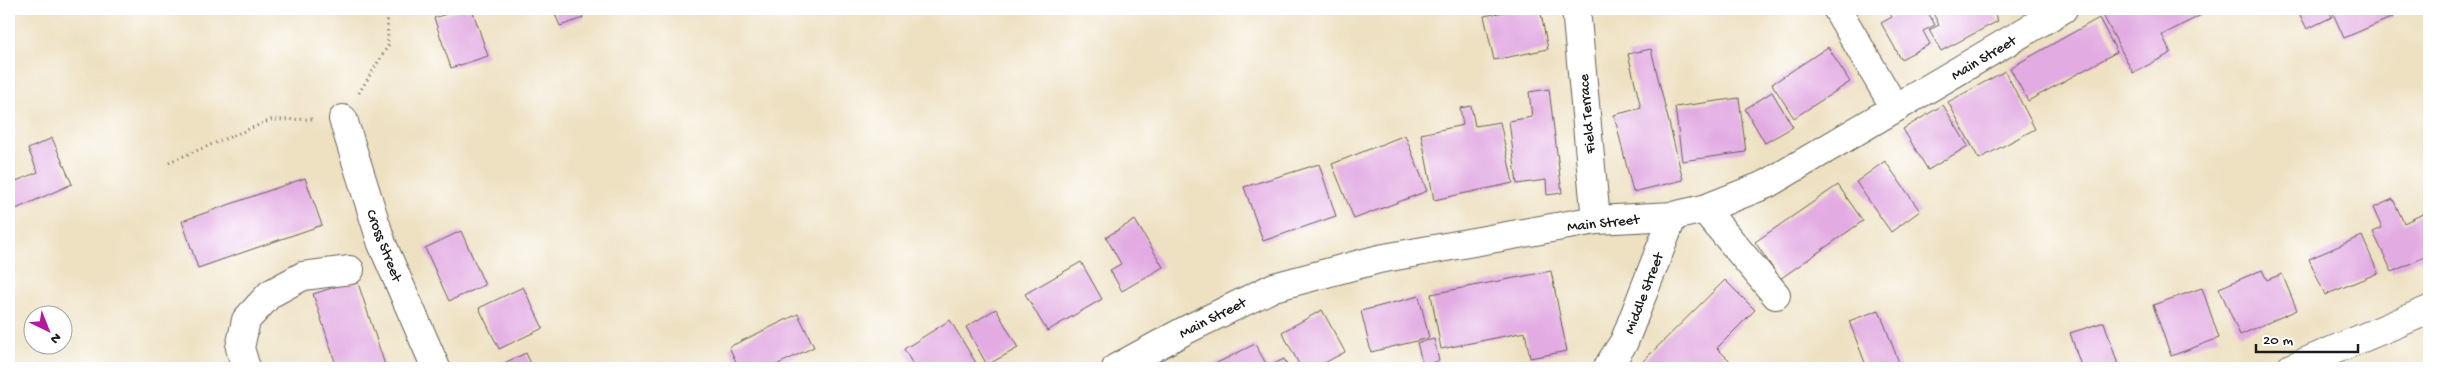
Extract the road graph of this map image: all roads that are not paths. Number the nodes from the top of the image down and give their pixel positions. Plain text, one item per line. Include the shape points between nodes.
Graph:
1 (1576, 9) edge
2 (1837, 9) edge
3 (2063, 9) edge
4 (1895, 108) junction
5 (343, 119) road end
6 (1704, 208) junction
7 (1673, 216) junction
8 (1596, 220) junction
9 (350, 270) dead end
10 (1776, 295) dead end
11 (2428, 313) edge
12 (246, 368) edge
13 (436, 368) edge
14 (1116, 368) edge
15 (1607, 368) edge
16 (2291, 368) edge

1 - 8 street, Field Terrace
2 - 4 street
3 - 4 street, Main Street
4 - 6 street, Main Street via 1767,184
5 - 13 street, Cross Street via 382,244
6 - 7 street, Main Street
6 - 10 street
7 - 8 street, Main Street
7 - 15 street, Middle Street via 1624,342
8 - 14 street, Main Street via 1379,259 1274,287
9 - 12 street via 303,276 270,294 246,320 240,348
11 - 16 street

